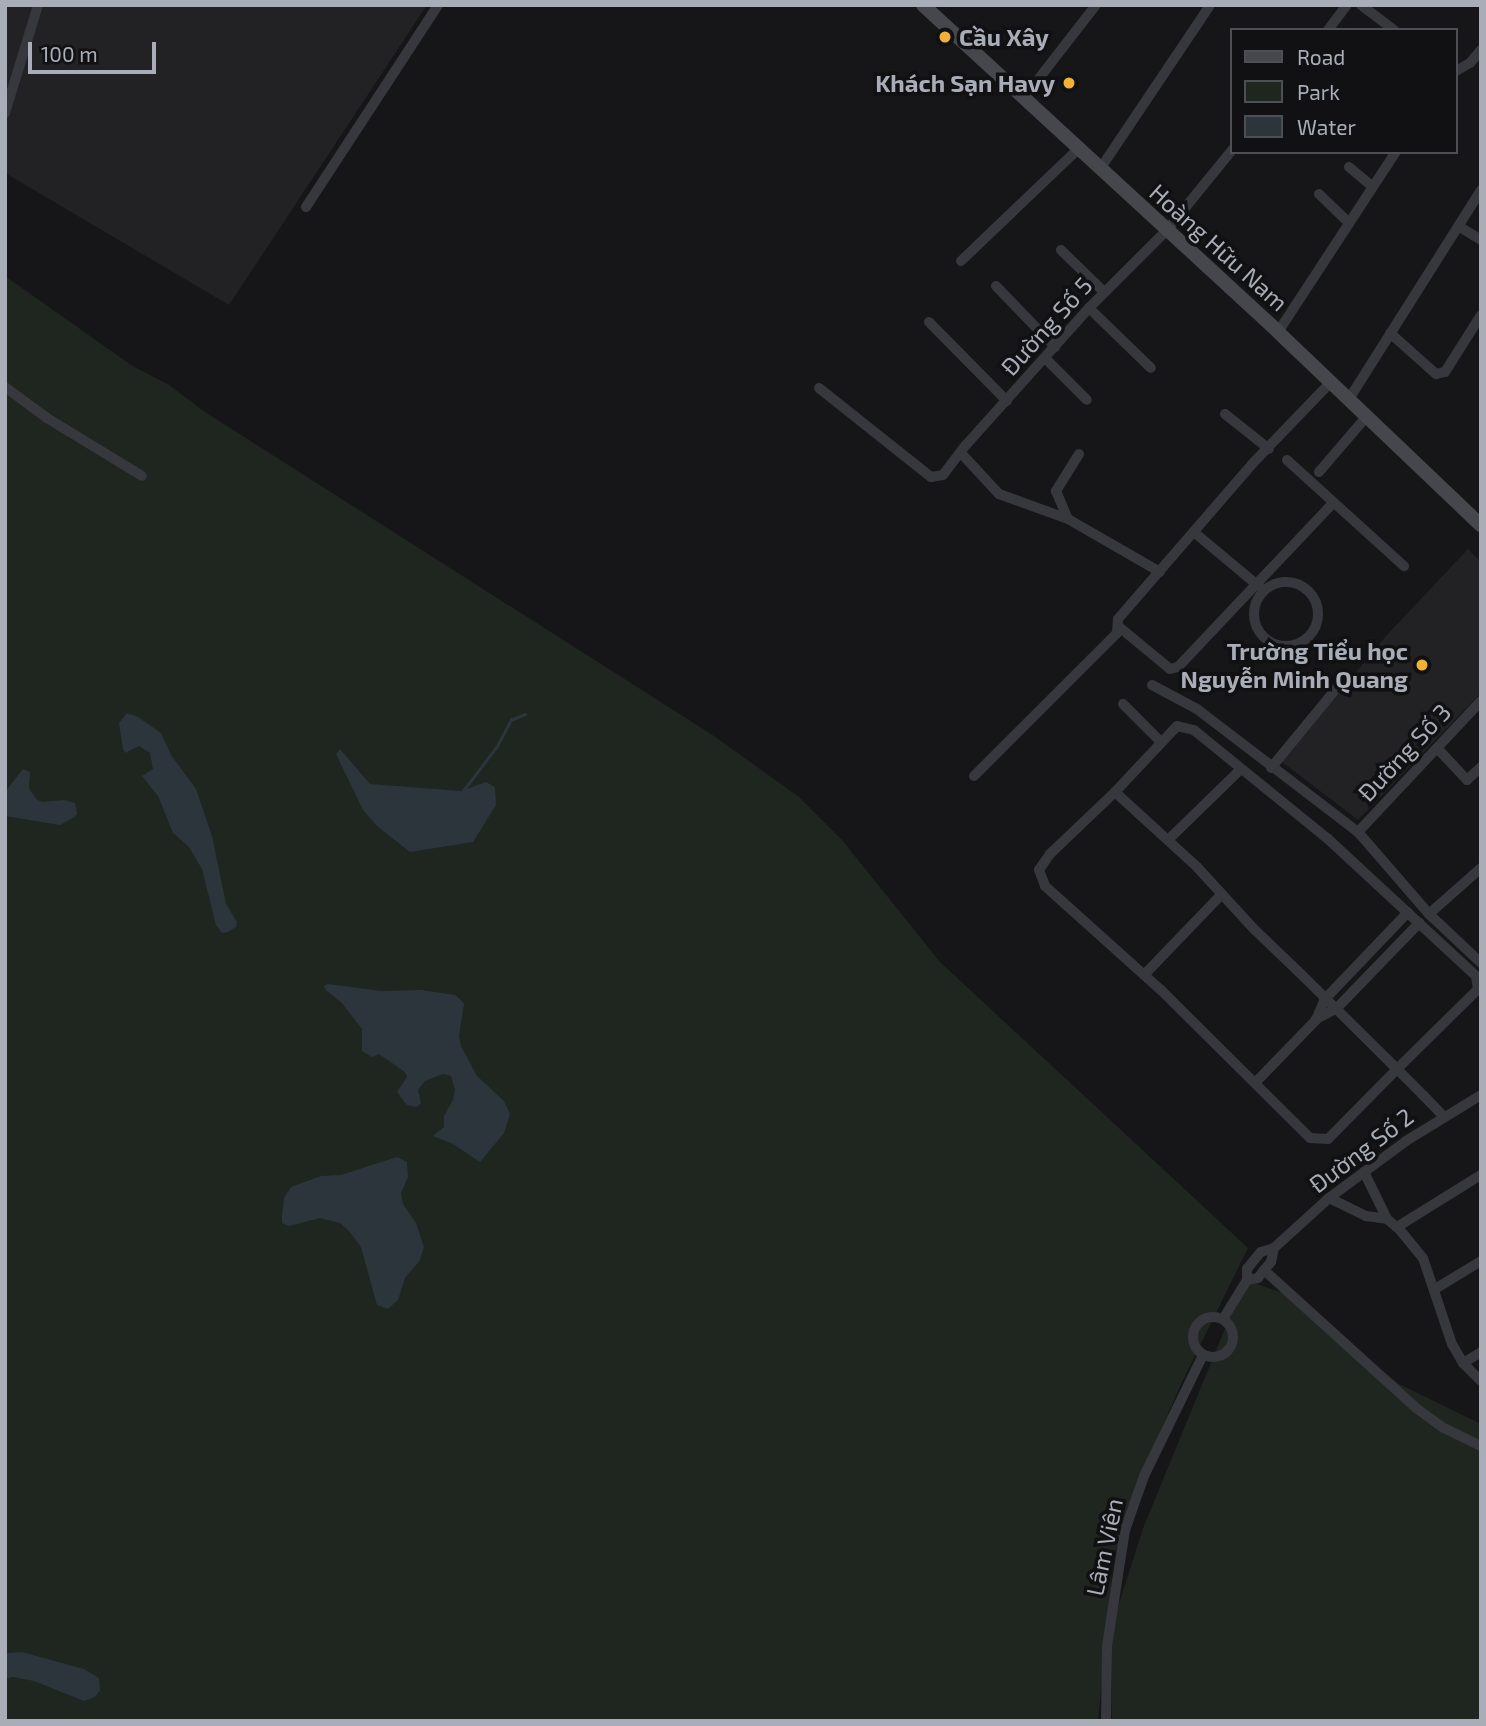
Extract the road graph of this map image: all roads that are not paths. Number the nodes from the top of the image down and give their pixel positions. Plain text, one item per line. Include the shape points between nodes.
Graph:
1 (38, 5) edge
2 (438, 5) edge
3 (923, 5) edge
4 (1096, 5) edge
5 (1210, 5) edge
6 (1361, 5) edge
7 (1345, 6) edge
8 (1329, 28) edge
9 (1391, 28) edge
10 (1481, 50) edge
11 (1458, 70) edge
12 (1023, 99) junction
13 (5, 113) edge
14 (1078, 149) junction
15 (1230, 152) edge
16 (1395, 154) edge
17 (1349, 167) dead end
18 (1100, 169) junction
19 (1373, 187) junction
20 (1481, 190) edge
21 (1319, 194) dead end
22 (306, 207) dead end
23 (1349, 223) junction
24 (1458, 226) junction
25 (1167, 230) junction
26 (1481, 240) edge
27 (1061, 250) dead end
28 (961, 261) dead end
29 (996, 286) dead end
30 (1104, 292) junction
31 (1089, 308) junction
32 (1481, 315) edge
33 (929, 322) dead end
34 (1278, 332) junction
35 (1390, 333) junction
36 (1055, 347) junction
37 (1045, 358) junction
38 (1151, 368) dead end
39 (1331, 382) junction
40 (5, 387) edge
41 (819, 388) dead end
42 (1349, 399) junction
43 (1087, 400) dead end
44 (1007, 401) junction
45 (1225, 414) dead end
46 (1367, 416) junction
47 (1269, 449) junction
48 (961, 453) junction
49 (1079, 454) dead end
50 (1287, 460) dead end
51 (1319, 472) dead end
52 (142, 476) dead end
53 (1333, 503) junction
54 (1068, 519) junction
55 (1481, 525) edge
56 (1195, 533) junction
57 (1405, 566) dead end
58 (1160, 572) junction
59 (1260, 587) junction
60 (1118, 626) junction
61 (1345, 678) dead end
62 (1152, 685) dead end
63 (1481, 701) edge
64 (1123, 704) dead end
65 (1161, 742) junction
66 (1437, 748) junction
67 (1481, 767) edge
68 (1271, 768) junction
69 (1240, 770) junction
70 (974, 776) dead end
71 (1115, 792) junction
72 (1358, 832) junction
73 (1168, 840) junction
74 (1481, 869) edge
75 (1222, 894) junction
76 (1408, 912) junction
77 (1429, 914) junction
78 (1419, 923) junction
79 (1481, 963) edge
80 (1144, 975) junction
81 (1325, 999) junction
82 (1336, 1010) junction
83 (1316, 1020) junction
84 (1397, 1069) junction
85 (1255, 1083) junction
86 (1481, 1095) edge
87 (1443, 1116) junction
88 (1364, 1172) junction
89 (1481, 1175) edge
90 (1329, 1198) junction
91 (1387, 1219) junction
92 (1397, 1227) junction
93 (1274, 1248) junction
94 (1481, 1261) edge
95 (1264, 1270) junction
96 (1247, 1280) junction
97 (1435, 1289) junction
98 (1223, 1319) junction
99 (1481, 1352) edge
100 (1203, 1355) junction
101 (1463, 1363) junction
102 (1481, 1381) edge
103 (1481, 1446) edge
104 (1105, 1721) edge

1 - 13 street
2 - 22 street
3 - 12 main road, Hoàng Hữu Nam
4 - 12 street
5 - 18 street
6 - 9 street
7 - 8 street
10 - 11 street
12 - 14 main road, Hoàng Hữu Nam
14 - 18 main road, Hoàng Hữu Nam
14 - 28 street
15 - 25 street, Đường Số 5
16 - 19 street
17 - 19 street
18 - 25 main road, Hoàng Hữu Nam
19 - 23 street
20 - 24 street
21 - 23 street
23 - 34 street
24 - 26 street
24 - 35 street
25 - 30 street, Đường Số 5
25 - 34 main road, Hoàng Hữu Nam
27 - 30 street
29 - 36 street
30 - 31 street, Đường Số 5
31 - 36 street, Đường Số 5
31 - 38 street
32 - 35 street via 1445,372 1436,374
33 - 44 street
34 - 39 main road, Hoàng Hữu Nam
35 - 42 street
36 - 37 street, Đường Số 5
37 - 43 street
37 - 44 street, Đường Số 5
39 - 42 main road, Hoàng Hữu Nam
39 - 47 street
40 - 52 street
41 - 48 street, Đường Số 5 via 931,477 943,475
42 - 46 main road, Hoàng Hữu Nam
44 - 48 street, Đường Số 5
45 - 47 street
46 - 51 street
46 - 55 main road, Hoàng Hữu Nam
47 - 56 street
48 - 54 street via 999,494
49 - 54 street via 1056,491
50 - 53 street
53 - 57 street
53 - 59 street
54 - 58 street
56 - 58 street
56 - 59 street
58 - 60 street via 1118,619
59 - 59 street via 1254,613 1262,636 1285,646 1308,637 1318,615 1309,592 1287,582
59 - 60 street via 1178,667 1170,669
60 - 70 street
61 - 68 street
62 - 68 street via 1197,709
63 - 66 street, Đường Số 3
64 - 65 street
65 - 69 street via 1177,726 1194,730
65 - 71 street
66 - 67 street via 1467,780
66 - 72 street, Đường Số 3
68 - 72 street
69 - 73 street
69 - 76 street via 1328,839
71 - 73 street
71 - 80 street via 1039,870 1045,886
72 - 77 street
73 - 75 street
74 - 77 street
75 - 80 street
75 - 81 street
76 - 78 street
76 - 81 street
77 - 79 street
78 - 82 street
78 - 84 street via 1476,976 1478,989
80 - 85 street
81 - 82 street
81 - 83 street
82 - 83 street
82 - 84 street
83 - 85 street
84 - 85 street via 1328,1139 1317,1141
84 - 87 street
86 - 87 street, Đường Số 2
87 - 88 street, Đường Số 2
88 - 90 street, Đường Số 2
88 - 91 street
89 - 92 street
90 - 91 street via 1366,1216
90 - 93 street, Đường Số 2
91 - 92 street
92 - 97 street via 1423,1258
93 - 95 street
93 - 96 street via 1261,1252 1250,1264
94 - 97 street
95 - 96 street via 1258,1278
95 - 103 street via 1416,1408
96 - 98 street
97 - 101 street via 1452,1344
98 - 100 street via 1233,1334 1231,1346 1216,1357
98 - 100 street via 1204,1318 1195,1327 1193,1340
99 - 101 street
100 - 104 street, Lâm Viên via 1144,1476 1125,1530 1107,1646
101 - 102 street

